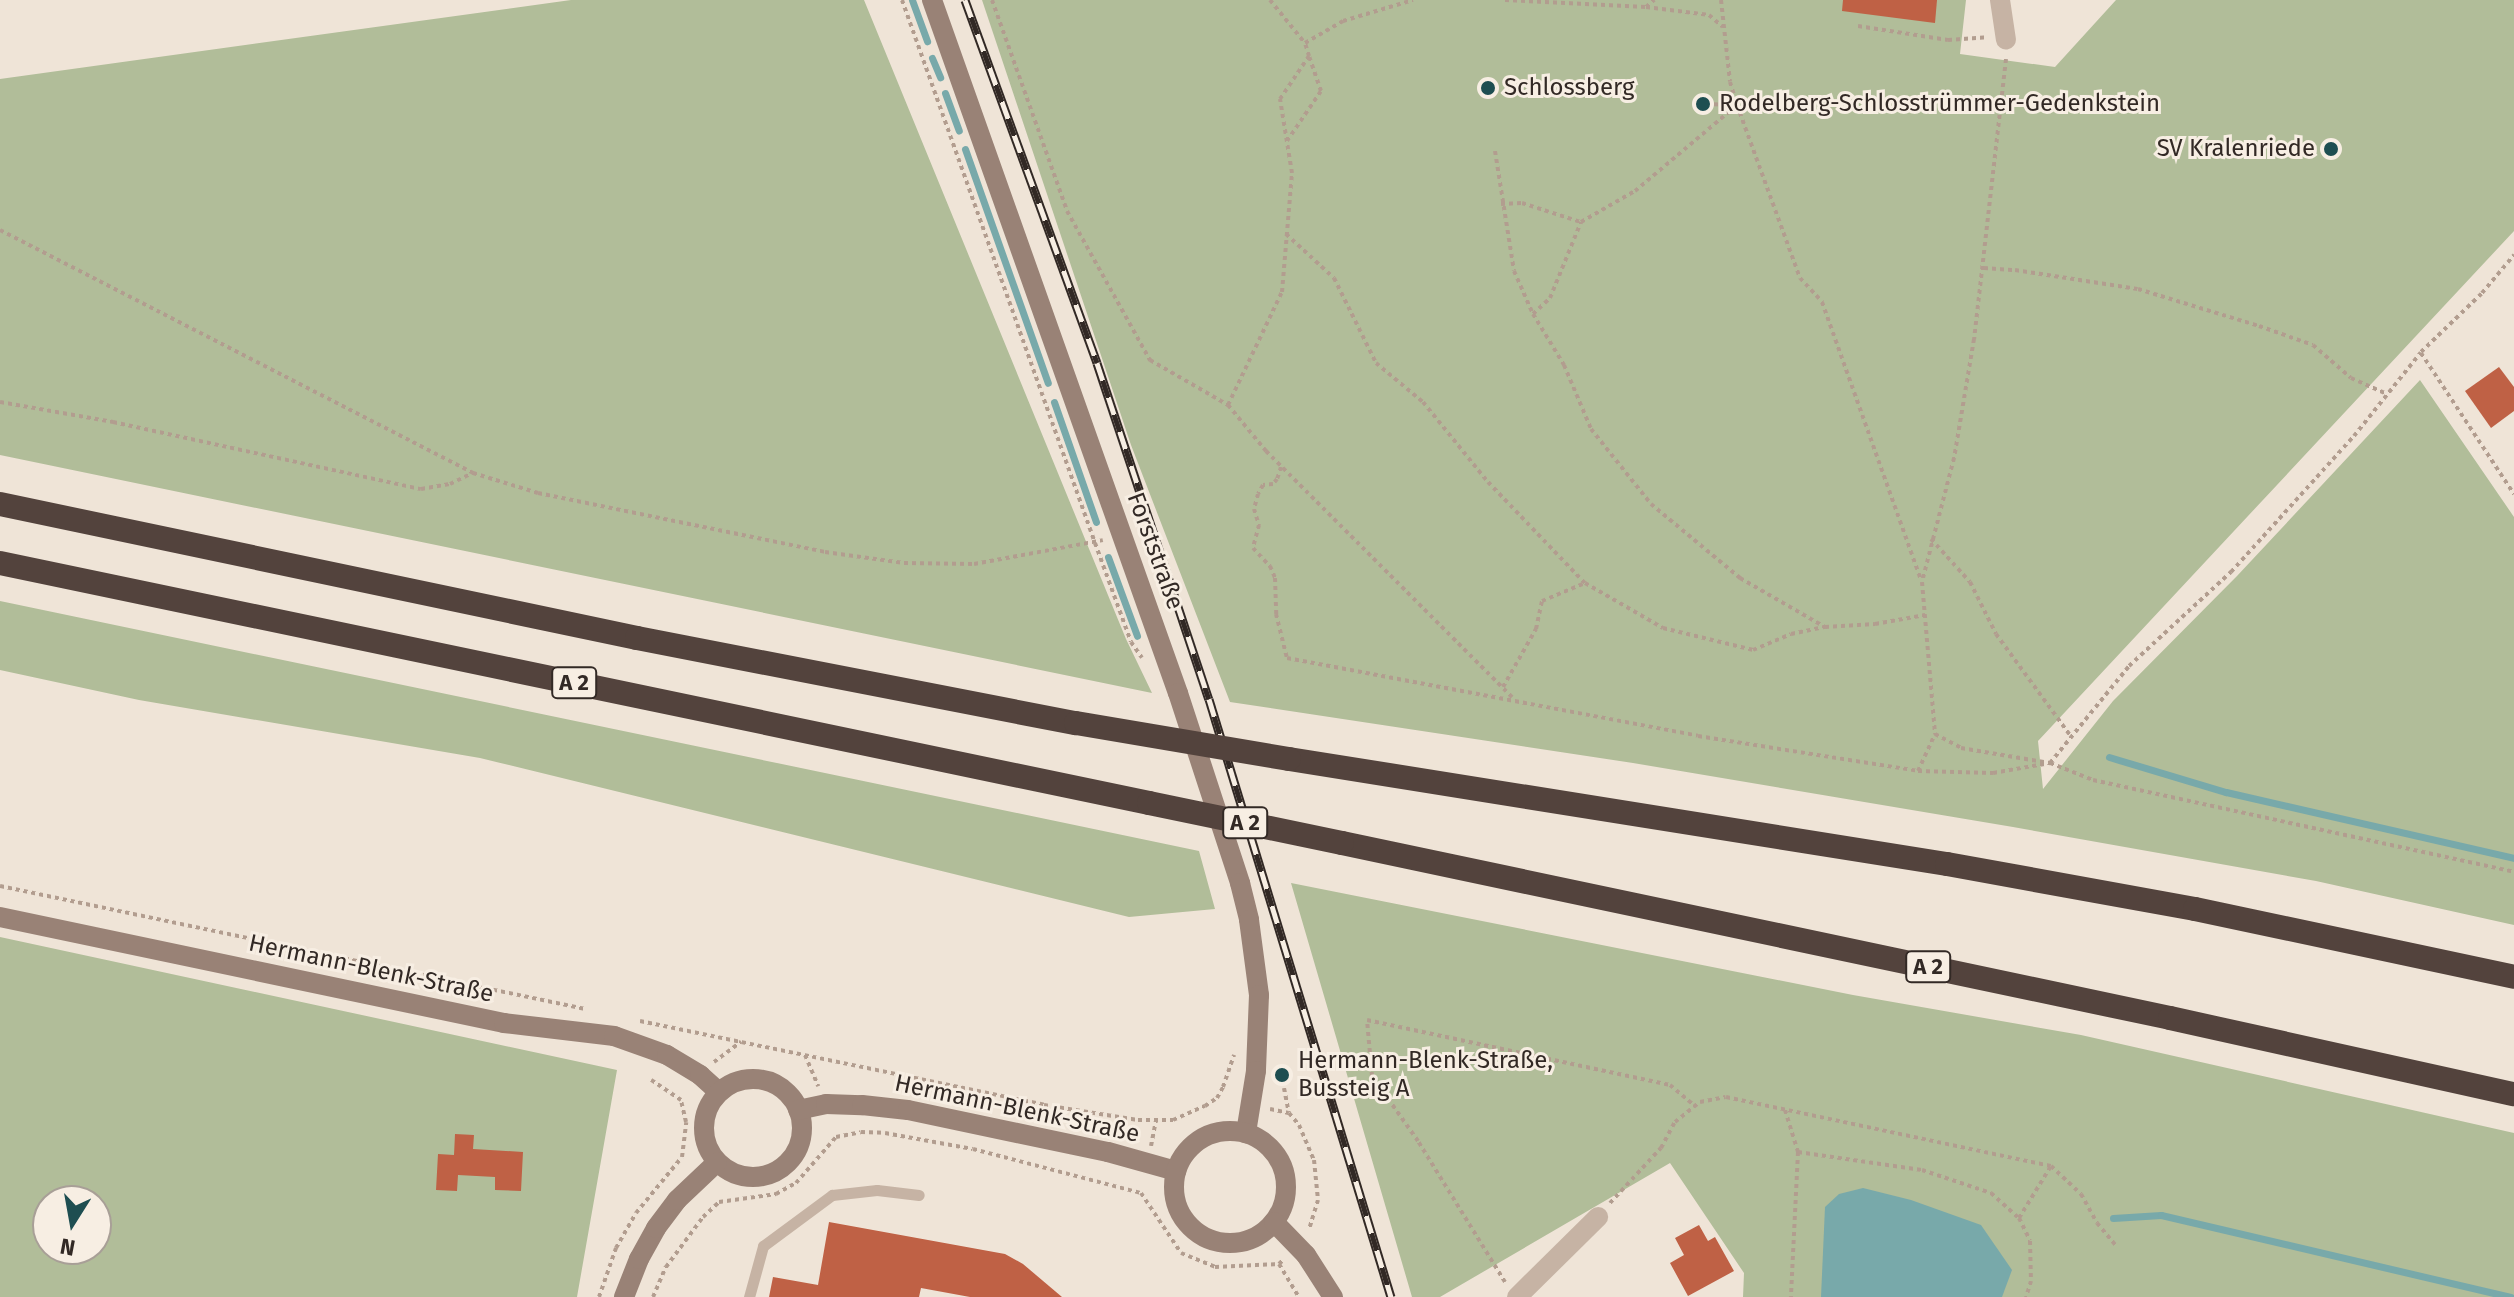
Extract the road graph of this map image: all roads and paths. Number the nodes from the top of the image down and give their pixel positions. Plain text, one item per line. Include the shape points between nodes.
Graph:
1 (902, 0) edge
2 (932, 0) edge
3 (992, 0) edge
4 (1270, 0) edge
5 (1413, 0) edge
6 (1505, 0) edge
7 (1654, 0) edge
8 (1721, 0) edge
9 (2000, 0) edge
10 (1646, 7) junction
11 (1858, 26) dead end
12 (1724, 28) junction
13 (2006, 38) junction
14 (1305, 43) junction
15 (1309, 56) junction
16 (1706, 104) dead end
17 (1737, 105) junction
18 (1287, 141) junction
19 (1495, 151) dead end
20 (1501, 204) junction
21 (1581, 222) junction
22 (0, 230) edge
23 (1286, 234) junction
24 (2514, 255) edge
25 (1983, 268) junction
26 (1533, 314) junction
27 (2421, 352) junction
28 (2387, 394) junction
29 (0, 402) edge
30 (1228, 405) junction
31 (1281, 467) junction
32 (473, 473) junction
33 (2514, 494) edge
34 (0, 504) edge
35 (1931, 538) junction
36 (1095, 543) junction
37 (0, 563) edge
38 (1922, 582) junction
39 (1585, 583) junction
40 (1925, 615) junction
41 (1825, 627) junction
42 (1148, 667) dead end
43 (1503, 687) junction
44 (1514, 699) junction
45 (1935, 734) junction
46 (2070, 735) junction
47 (2050, 763) junction
48 (1918, 771) junction
49 (2514, 872) edge
50 (0, 886) edge
51 (0, 917) edge
52 (2514, 977) edge
53 (592, 1011) dead end
54 (637, 1020) dead end
55 (1236, 1044) dead end
56 (651, 1080) dead end
57 (1284, 1088) dead end
58 (719, 1092) junction
59 (2514, 1094) edge
60 (1217, 1098) junction
61 (1044, 1105) junction
62 (1251, 1105) junction
63 (1695, 1106) junction
64 (798, 1110) junction
65 (1785, 1110) junction
66 (1289, 1113) junction
67 (1042, 1115) dead end
68 (1246, 1133) junction
69 (1798, 1152) junction
70 (679, 1162) dead end
71 (717, 1162) junction
72 (2051, 1166) junction
73 (1176, 1171) junction
74 (919, 1195) dead end
75 (1598, 1217) joint
76 (2019, 1218) junction
77 (1274, 1222) junction
78 (1296, 1244) junction
79 (2117, 1247) dead end
80 (1279, 1264) junction
81 (1512, 1291) edge
82 (624, 1297) edge
83 (653, 1297) edge
84 (749, 1297) edge
85 (1299, 1297) edge
86 (1333, 1297) edge
87 (1791, 1297) edge
88 (2026, 1297) edge

1 - 36 path
2 - 62 main road, Forststraße via 1178,693 1240,883 1259,995
3 - 30 path via 1067,211 1150,360
4 - 14 path
5 - 14 path via 1343,21
6 - 10 path
7 - 10 path
8 - 12 path
9 - 13 street
10 - 12 path via 1709,15
11 - 13 path via 1948,40
12 - 17 path
13 - 25 path
14 - 15 path
15 - 18 path via 1280,99
15 - 18 path via 1321,91
16 - 17 path
17 - 21 path via 1635,191
17 - 38 path via 1800,278 1822,302
18 - 23 path via 1292,173
19 - 20 path
20 - 21 path via 1522,203
20 - 26 path via 1514,271
21 - 26 path via 1550,298
22 - 32 path
23 - 30 path via 1282,292
23 - 39 path via 1334,278 1376,363 1423,402 1488,482
24 - 27 path
25 - 28 path via 2138,289 2259,326 2313,345 2351,378
25 - 35 path via 1954,458
26 - 41 path via 1564,365 1591,429 1651,504 1740,578
27 - 28 path
27 - 33 path
28 - 46 path via 2231,572 2129,666
29 - 32 path via 421,489
30 - 31 path
31 - 43 path
31 - 44 path via 1273,484 1263,485 1258,494 1253,548 1275,578 1287,658
32 - 36 path via 538,493 683,524 904,563 974,564
34 - 52 highway, A 2, bridge via 637,638 1076,723 1962,867 2210,912
35 - 38 path
35 - 46 path via 1970,582 1996,634
36 - 42 path via 1131,642
37 - 59 highway, A 2, bridge
38 - 40 path
39 - 41 path via 1663,628 1753,650
39 - 43 path via 1542,601 1536,629
40 - 41 path
40 - 45 path
43 - 44 path
44 - 48 path via 1698,736
45 - 47 path via 1961,748
45 - 48 path
46 - 47 path
47 - 48 path via 1993,773
47 - 49 path via 2093,780
50 - 53 path
51 - 58 main road, Hermann-Blenk-Straße via 504,1023 614,1036 676,1060
54 - 61 path
55 - 60 path
56 - 70 path via 681,1100 686,1139
57 - 66 path
58 - 64 main road via 740,1081 763,1080 785,1091
58 - 71 main road via 707,1110 704,1132
60 - 61 path via 1173,1120 1138,1120
60 - 62 path
61 - 67 path
62 - 66 path
62 - 68 main road, Forststraße
63 - 65 path via 1726,1097
63 - 75 path via 1675,1122 1661,1148
63 - 81 path via 1670,1085 1367,1020 1372,1076
64 - 71 main road via 799,1146 774,1172 738,1175
64 - 73 main road, Hermann-Blenk-Straße via 838,1104 908,1110
65 - 69 path
65 - 72 path
66 - 78 path via 1314,1160 1318,1200 1312,1226
68 - 73 main road via 1209,1135 1188,1149
68 - 77 main road via 1270,1146 1284,1170 1286,1197
69 - 76 path via 1922,1170 1991,1193
69 - 87 path
71 - 82 main road via 656,1228
72 - 76 path
72 - 79 path via 2081,1194
73 - 77 main road via 1175,1199 1198,1233 1224,1243 1238,1242 1252,1239
74 - 84 lane via 877,1190 832,1195 763,1246
75 - 81 street
76 - 88 path via 2030,1241
77 - 78 main road
78 - 80 path
78 - 86 main road
80 - 83 path via 1215,1267 1181,1253 1141,1193 1036,1164 885,1133 836,1137 796,1183 776,1194 719,1202 666,1267
80 - 85 path

